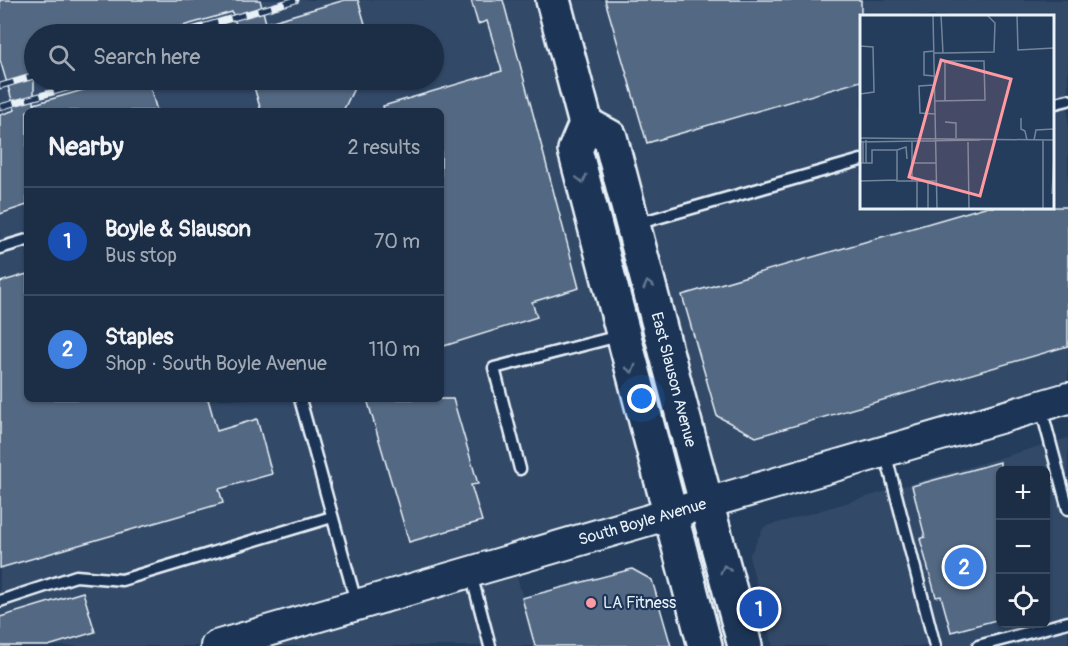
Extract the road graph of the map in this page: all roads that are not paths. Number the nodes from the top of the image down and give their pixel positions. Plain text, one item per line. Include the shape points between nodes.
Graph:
1 (553, 0) edge
2 (1068, 100) edge
3 (1053, 104) edge
4 (586, 124) junction
5 (860, 160) edge
6 (632, 225) junction
7 (24, 241) edge
8 (0, 248) edge
9 (623, 335) junction
10 (301, 402) edge
11 (1054, 402) edge
12 (885, 452) junction
13 (520, 469) dead end
14 (1064, 474) edge
15 (706, 504) junction
16 (1068, 509) edge
17 (670, 514) junction
18 (332, 517) junction
19 (470, 572) junction
20 (0, 601) edge
21 (357, 605) junction
22 (1068, 622) edge
23 (223, 645) edge
24 (490, 646) edge
25 (705, 646) edge
26 (745, 646) edge
27 (934, 646) edge
28 (978, 646) edge

1 - 4 main road
2 - 3 lane
4 - 6 main road, East Slauson Avenue via 610,137
4 -> 9 main road via 575,150
5 - 6 lane
15 -> 6 main road, East Slauson Avenue
7 - 8 lane
9 - 13 lane via 494,368
9 -> 17 main road
10 - 18 lane
11 - 12 main road, South Boyle Avenue
11 - 14 lane
12 - 15 main road, South Boyle Avenue
12 - 27 lane
14 - 16 lane
15 - 17 main road, South Boyle Avenue
26 -> 15 main road, East Slauson Avenue
17 - 19 main road, South Boyle Avenue
17 - 25 main road
18 - 20 lane via 122,580 76,576
18 - 21 lane
19 - 21 main road, South Boyle Avenue
19 - 24 lane
21 - 23 main road, South Boyle Avenue
22 - 28 lane

